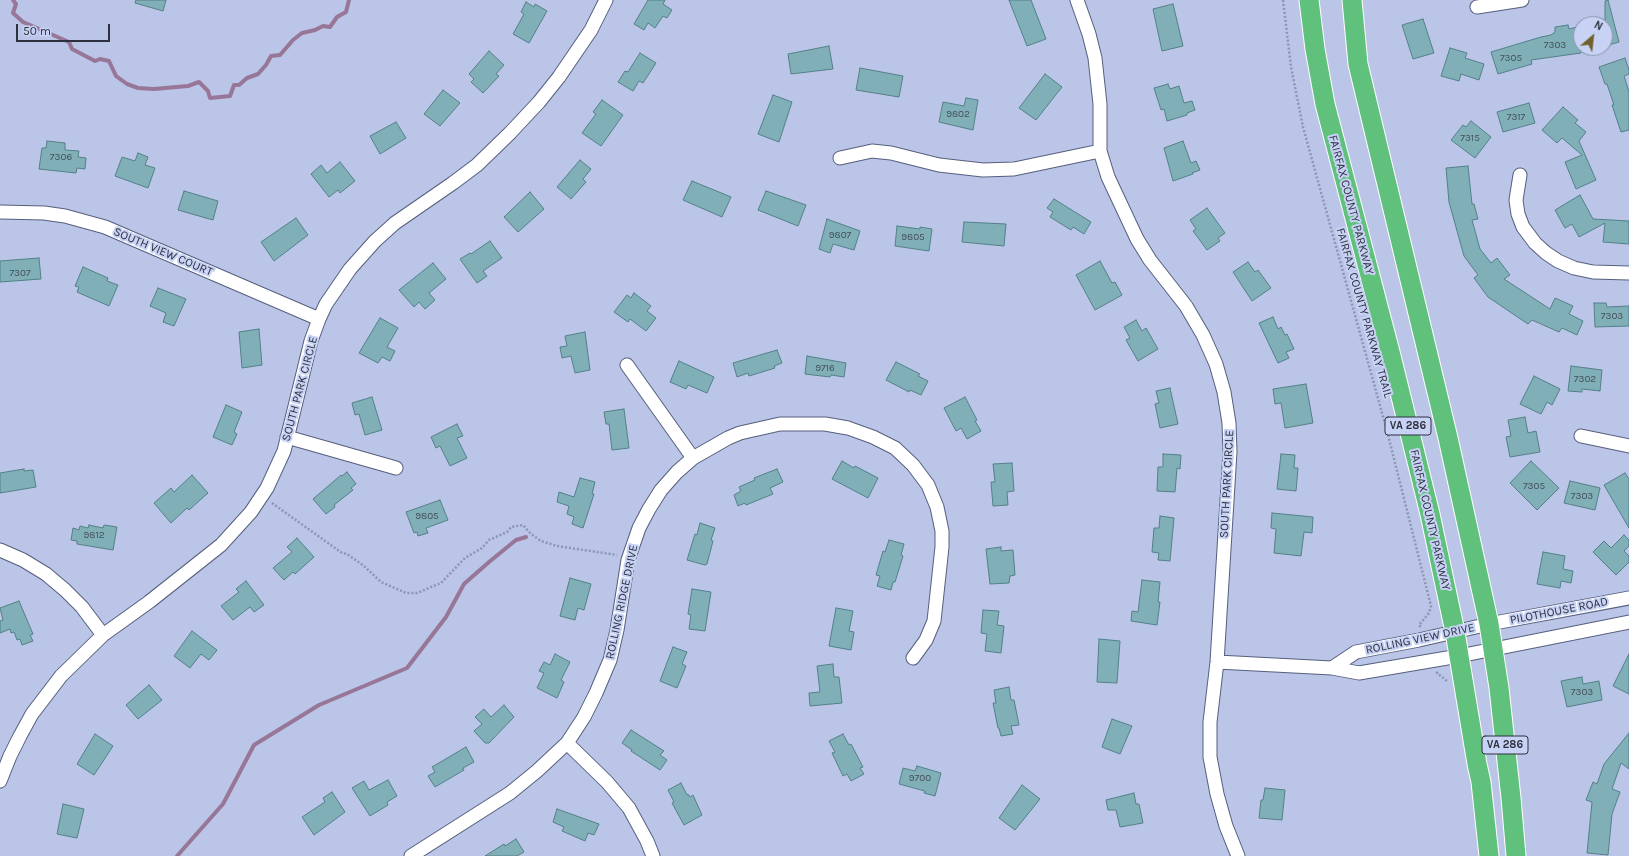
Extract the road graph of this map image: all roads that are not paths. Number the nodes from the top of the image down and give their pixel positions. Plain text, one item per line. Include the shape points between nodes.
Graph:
1 (606, 0) edge
2 (1077, 0) edge
3 (1309, 0) edge
4 (1352, 0) edge
5 (1522, 0) edge
6 (1477, 7) dead end
7 (1100, 151) junction
8 (840, 158) dead end
9 (1520, 175) dead end
10 (0, 212) edge
11 (1629, 273) edge
12 (319, 319) junction
13 (627, 365) dead end
14 (1581, 436) dead end
15 (287, 437) junction
16 (1629, 446) edge
17 (693, 458) junction
18 (396, 468) dead end
19 (0, 550) edge
20 (1629, 598) edge
21 (1629, 622) edge
22 (1489, 624) junction
23 (1455, 632) junction
24 (103, 635) junction
25 (1493, 649) junction
26 (1459, 656) junction
27 (913, 658) dead end
28 (1217, 662) junction
29 (1332, 668) junction
30 (567, 743) junction
31 (0, 782) edge
32 (411, 856) edge
33 (653, 856) edge
34 (1238, 856) edge
35 (1489, 856) edge
36 (1516, 856) edge

1 - 12 street, SOUTH PARK CIRCLE via 575,55 539,102 510,134 477,164 375,240 350,269
2 - 7 street, SOUTH PARK CIRCLE via 1090,34 1095,58 1100,104
3 - 23 highway, FAIRFAX COUNTY PARKWAY / VA 286 via 1325,104 1430,514
4 - 22 highway, VA 286 via 1358,64 1446,431
5 - 6 street
7 - 8 street via 1014,168 983,170 939,165 872,151
7 - 28 street, SOUTH PARK CIRCLE via 1108,177 1137,239 1204,335 1224,392 1230,452
9 - 11 street via 1516,200 1518,214 1531,237 1546,253 1574,268 1593,272
10 - 12 street, SOUTH VIEW COURT via 65,216 105,227
12 - 15 street, SOUTH PARK CIRCLE
13 - 17 street
14 - 16 street
15 - 18 street
15 - 24 street, SOUTH PARK CIRCLE via 276,470 262,496 221,545
17 - 27 street, ROLLING RIDGE DRIVE via 713,445 740,433 766,426 793,423 825,424 854,430 895,448 906,457 922,476 933,497 942,531 934,620 926,640
17 - 30 street, ROLLING RIDGE DRIVE via 661,490 639,528 629,557 610,660 584,717
19 - 24 street via 46,574 82,607
20 - 22 street, PILOTHOUSE ROAD
21 - 25 street, PILOTHOUSE ROAD
22 - 23 street, ROLLING VIEW DRIVE
22 - 25 highway, VA 286
23 - 26 highway, FAIRFAX COUNTY PARKWAY / VA 286
23 - 29 street, ROLLING VIEW DRIVE via 1356,652
24 - 31 street, SOUTH PARK CIRCLE via 61,676 41,702 20,736
25 - 26 street, ROLLING VIEW DRIVE
25 - 36 highway, VA 286
26 - 29 street, ROLLING VIEW DRIVE via 1359,673
26 - 35 highway, FAIRFAX COUNTY PARKWAY / VA 286 via 1482,782
28 - 29 street, ROLLING VIEW DRIVE
28 - 34 street, SOUTH PARK CIRCLE via 1210,722 1210,757 1226,826
30 - 32 street, ROLLING RIDGE DRIVE via 510,793
30 - 33 street via 607,782 629,808 648,841

